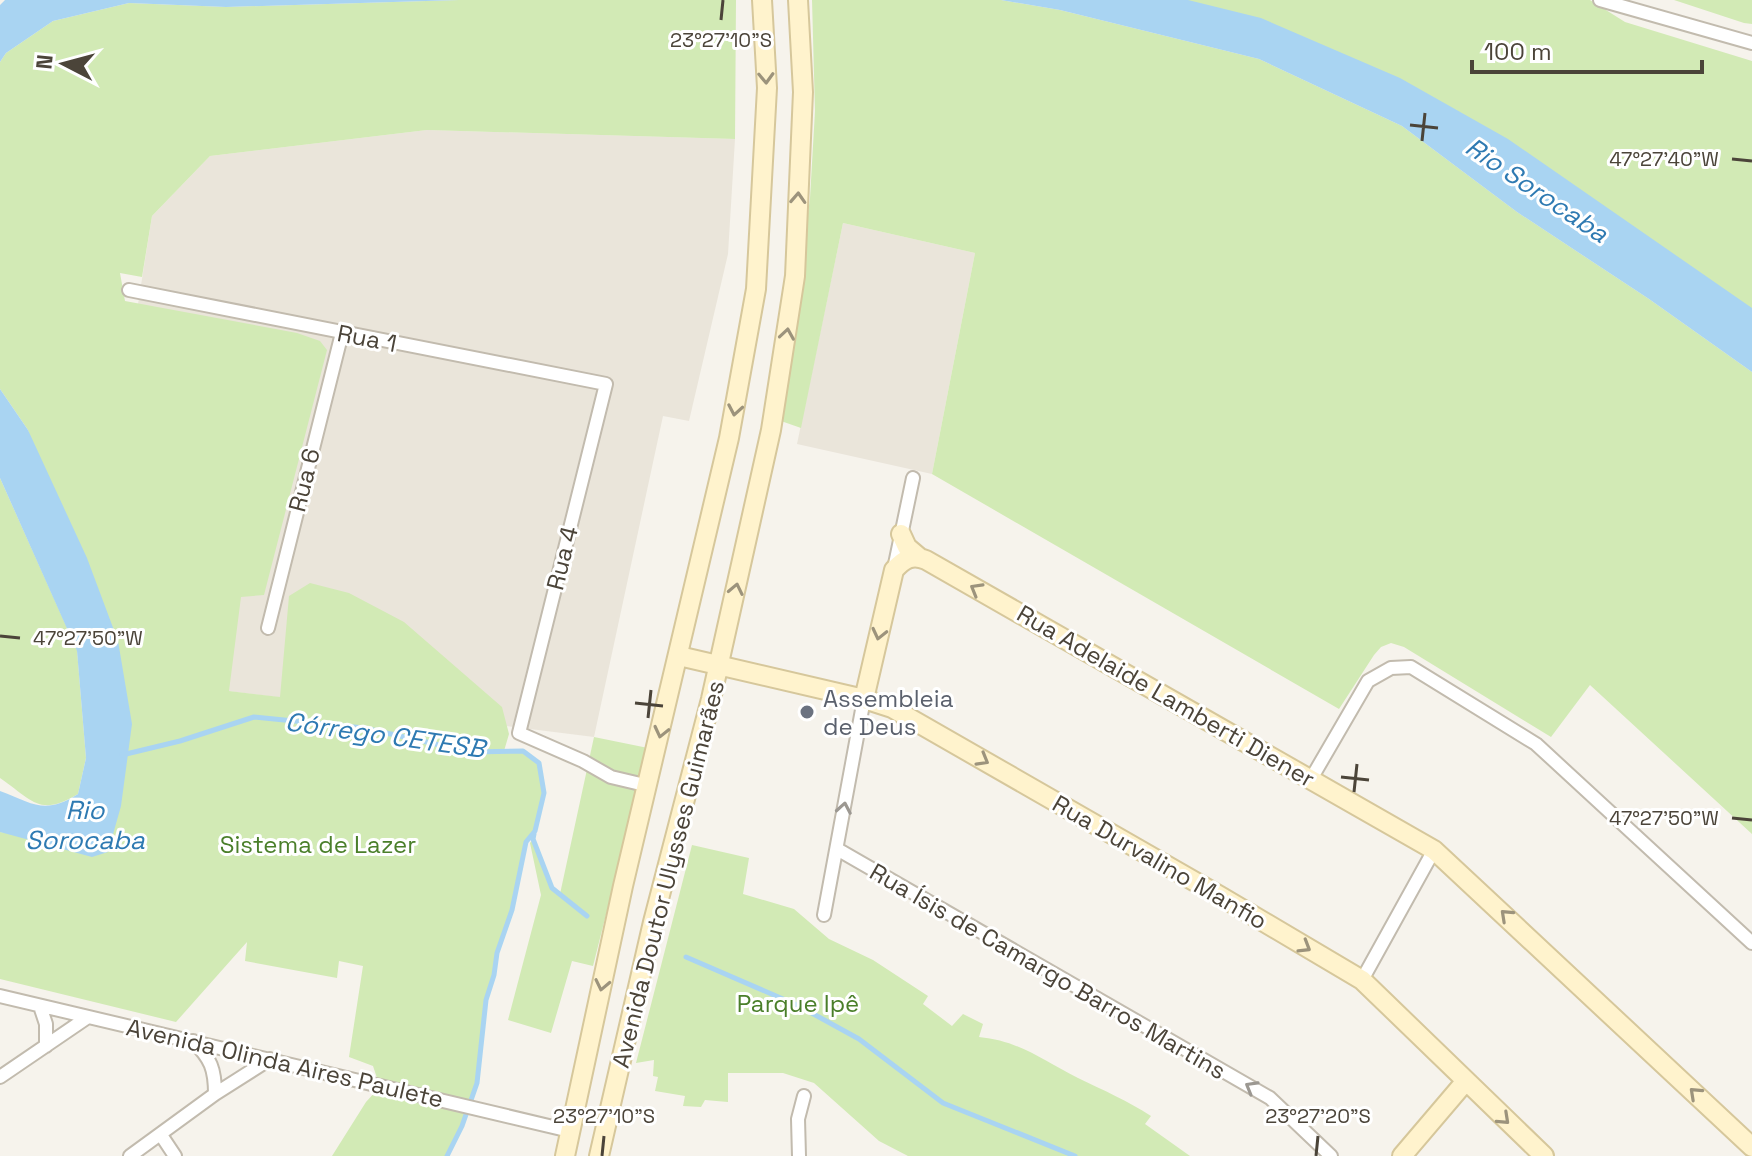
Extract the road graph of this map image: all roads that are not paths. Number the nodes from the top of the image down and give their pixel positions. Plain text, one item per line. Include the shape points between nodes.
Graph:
1 (762, 0) edge
2 (798, 0) edge
3 (1600, 0) edge
4 (1752, 43) edge
5 (129, 290) dead end
6 (342, 333) junction
7 (606, 384) joint
8 (913, 478) dead end
9 (901, 534) junction
10 (920, 558) junction
11 (894, 570) junction
12 (268, 628) dead end
13 (679, 656) junction
14 (719, 665) junction
15 (864, 699) junction
16 (1311, 779) junction
17 (649, 786) junction
18 (837, 849) junction
19 (1434, 850) junction
20 (824, 915) dead end
21 (1752, 943) edge
22 (1362, 980) junction
23 (0, 996) edge
24 (40, 1006) junction
25 (88, 1017) junction
26 (193, 1041) junction
27 (46, 1046) junction
28 (270, 1059) junction
29 (0, 1077) edge
30 (1465, 1082) junction
31 (215, 1094) junction
32 (804, 1096) dead end
33 (605, 1128) junction
34 (570, 1131) junction
35 (161, 1135) junction
36 (1752, 1147) edge
37 (130, 1156) edge
38 (175, 1156) edge
39 (565, 1156) edge
40 (599, 1156) edge
41 (799, 1156) edge
42 (1331, 1156) edge
43 (1402, 1156) edge
44 (1544, 1156) edge

1 -> 13 main road, Avenida Doutor Ulysses Guimarães via 767,88 757,278 729,438
14 -> 2 main road, Avenida Doutor Ulysses Guimarães via 771,430 795,276 803,92
3 - 4 street
5 - 6 street, Rua 1
6 - 7 street, Rua 1
6 - 12 street, Rua 6
7 - 17 street, Rua 4 via 519,733 611,777
8 - 9 street
9 - 10 main road
9 - 11 street
10 - 11 main road via 905,559
16 -> 10 main road, Rua Adelaide Lamberti Diener
11 -> 15 main road
13 - 14 main road, Avenida Doutor Ulysses Guimarães
13 -> 17 main road, Avenida Doutor Ulysses Guimarães
14 - 15 main road, Rua Durvalino Manfio
14 - 33 main road, Avenida Doutor Ulysses Guimarães
18 -> 15 street
15 -> 22 main road, Rua Durvalino Manfio via 892,708
16 - 19 main road, Rua Adelaide Lamberti Diener
16 - 21 street via 1368,681 1391,668 1411,667 1536,744
17 -> 34 main road, Avenida Doutor Ulysses Guimarães
18 - 20 street
42 -> 18 street, Rua Ísis de Camargo Barros Martins via 1270,1098
19 - 22 street
36 -> 19 main road, Rua Adelaide Lamberti Diener
22 - 30 main road, Rua Durvalino Manfio
23 - 24 street, Avenida Olinda Aires Paulete
24 - 25 street, Avenida Olinda Aires Paulete
24 - 27 street
25 - 26 street, Avenida Olinda Aires Paulete
25 - 27 street
26 - 28 street, Avenida Olinda Aires Paulete
26 - 31 street via 208,1055
27 - 29 street
28 - 31 street
28 - 34 street, Avenida Olinda Aires Paulete
30 - 43 main road
30 -> 44 main road, Rua Durvalino Manfio
31 - 35 street
32 - 41 street via 798,1119
33 - 34 main road
33 - 40 main road, Avenida Doutor Ulysses Guimarães
34 - 39 main road, Avenida Doutor Ulysses Guimarães
35 - 37 street
35 - 38 street

